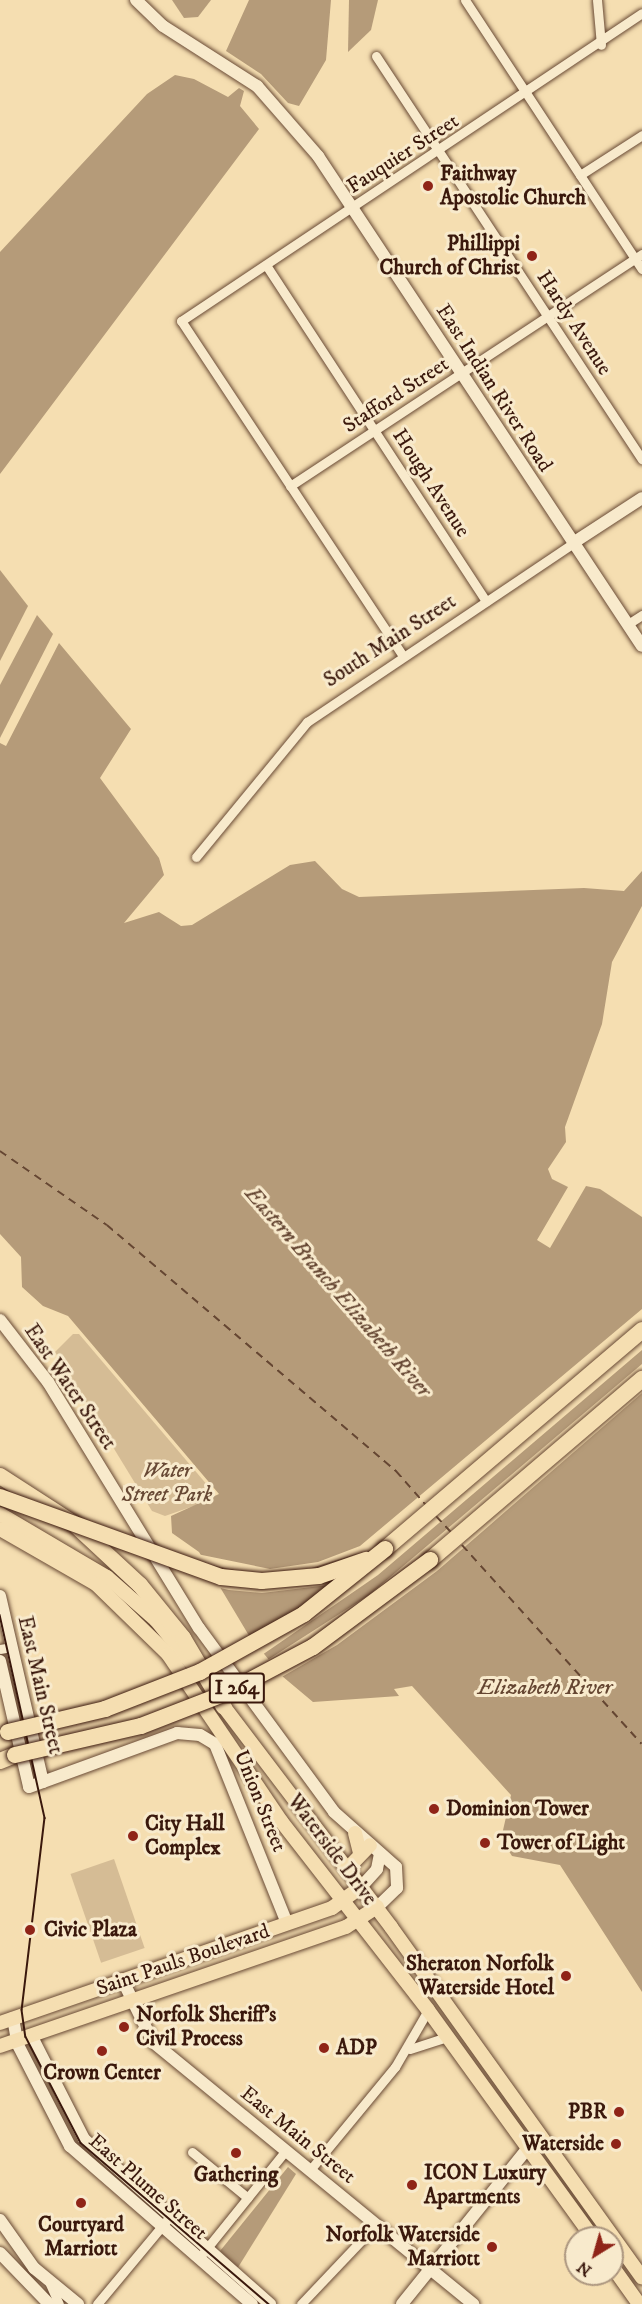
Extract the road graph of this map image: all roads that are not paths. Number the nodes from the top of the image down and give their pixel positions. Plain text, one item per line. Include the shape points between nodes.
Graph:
1 (136, 0) edge
2 (465, 0) edge
3 (597, 0) edge
4 (642, 13) edge
5 (601, 45) junction
6 (376, 56) dead end
7 (527, 94) junction
8 (642, 135) edge
9 (439, 152) junction
10 (580, 175) junction
11 (353, 209) junction
12 (639, 256) edge
13 (266, 264) junction
14 (642, 269) edge
15 (548, 317) junction
16 (462, 374) junction
17 (375, 431) junction
18 (642, 459) edge
19 (290, 486) junction
20 (642, 498) edge
21 (573, 543) junction
22 (486, 601) junction
23 (642, 615) edge
24 (628, 624) junction
25 (642, 646) edge
26 (403, 656) junction
27 (196, 857) dead end
28 (0, 1320) edge
29 (642, 1330) edge
30 (642, 1379) edge
31 (0, 1476) edge
32 (0, 1497) edge
33 (1, 1522) edge
34 (385, 1549) junction
35 (0, 1596) edge
36 (6, 1648) edge
37 (0, 1661) edge
38 (224, 1707) junction
39 (3, 1732) edge
40 (4, 1757) edge
41 (43, 1782) junction
42 (29, 1787) joint
43 (355, 1833) joint
44 (370, 1850) junction
45 (347, 1869) junction
46 (361, 1887) junction
47 (344, 1902) junction
48 (377, 1907) junction
49 (358, 1920) junction
50 (287, 1923) junction
51 (206, 1950) junction
52 (254, 1958) junction
53 (219, 1970) junction
54 (122, 1979) junction
55 (129, 2000) junction
56 (428, 2010) junction
57 (6, 2021) edge
58 (31, 2035) junction
59 (448, 2037) junction
60 (17, 2040) junction
61 (0, 2046) edge
62 (405, 2052) junction
63 (539, 2134) junction
64 (529, 2147) junction
65 (286, 2150) junction
66 (192, 2152) dead end
67 (310, 2170) junction
68 (248, 2198) junction
69 (172, 2214) junction
70 (0, 2220) edge
71 (377, 2224) junction
72 (163, 2225) junction
73 (585, 2226) edge
74 (209, 2246) junction
75 (0, 2253) edge
76 (199, 2256) junction
77 (432, 2270) junction
78 (642, 2277) edge
79 (48, 2281) junction
80 (624, 2281) edge
81 (637, 2298) edge
82 (49, 2304) edge
83 (58, 2304) edge
84 (78, 2304) edge
85 (97, 2304) edge
86 (252, 2304) edge
87 (270, 2304) edge
88 (301, 2304) edge
89 (402, 2304) edge
90 (473, 2304) edge

1 - 11 street, East Indian River Road via 163,26 257,86 318,156
2 - 7 street
3 - 5 street
4 - 5 street, Fauquier Street
5 - 7 street, Fauquier Street
6 - 9 street, Hardy Avenue
7 - 9 street, Fauquier Street
7 - 10 street
8 - 10 street
9 - 11 street, Fauquier Street
9 - 15 street, Hardy Avenue
10 - 12 street
11 - 13 street, Fauquier Street
11 - 16 street, East Indian River Road
12 - 14 street
12 - 15 street, Stafford Street
13 - 17 street, Hough Avenue
13 - 19 street, Fauquier Street via 181,321
15 - 16 street, Stafford Street
15 - 18 street, Hardy Avenue
16 - 17 street, Stafford Street
16 - 21 street, East Indian River Road
17 - 19 street, Stafford Street
17 - 22 street, Hough Avenue
19 - 26 street
20 - 21 street, South Main Street
21 - 22 street, South Main Street
21 - 24 street, East Indian River Road
22 - 26 street, South Main Street
23 - 24 street
24 - 25 street, East Indian River Road
26 - 27 street, South Main Street via 299,729
28 - 43 street, East Water Street via 38,1367 135,1517 177,1597 323,1798
29 - 34 highway
30 - 40 highway, I 264, bridge via 430,1560 313,1647 169,1717
31 - 38 highway via 73,1523 140,1585 183,1638
32 - 34 highway, bridge via 198,1571 241,1580 319,1576
33 - 38 main road, Waterside Drive via 56,1543 118,1587 166,1632
33 - 47 main road, Waterside Drive via 96,1584 158,1642
34 - 39 highway, bridge via 304,1614 200,1672 105,1709
35 - 36 street, East Main Street
36 - 41 street, East Main Street
37 - 42 street, East Main Street
38 - 45 main road, Waterside Drive
41 - 42 street, Union Street
41 - 50 street, Union Street via 177,1733 205,1737 224,1761
43 - 44 main road
44 - 45 main road
44 - 46 street via 377,1869
44 - 48 street via 400,1876 394,1891
45 - 46 main road, Waterside Drive
46 - 47 main road, Saint Pauls Boulevard
46 - 48 main road, Waterside Drive
47 - 49 main road, Waterside Drive
47 - 50 main road, Saint Pauls Boulevard
48 - 49 main road, Saint Pauls Boulevard
48 - 63 main road, Waterside Drive
49 - 52 main road, Saint Pauls Boulevard
49 - 56 main road, Waterside Drive
50 - 51 main road, Saint Pauls Boulevard
50 - 52 main road via 288,1935
51 - 53 main road
51 - 54 main road, Saint Pauls Boulevard
52 - 53 main road, Saint Pauls Boulevard
53 - 55 main road, Saint Pauls Boulevard
54 - 55 street, East Main Street
54 - 57 main road, Saint Pauls Boulevard
55 - 58 main road, Saint Pauls Boulevard
55 - 65 street, East Main Street via 153,2042
56 - 59 main road, Waterside Drive
56 - 62 street
57 - 60 street, East Plume Street
58 - 60 main road, Saint Pauls Boulevard
58 - 69 street, East Plume Street via 84,2139
59 - 62 street via 420,2042
59 - 64 main road, Waterside Drive
60 - 61 main road, Saint Pauls Boulevard
60 - 72 street, East Plume Street via 70,2146
62 - 67 street
63 - 64 street
63 - 78 main road, Waterside Drive
64 - 73 main road, Waterside Drive
64 - 77 street
65 - 67 street, East Main Street
65 - 68 street
66 - 68 street
67 - 71 street, East Main Street
68 - 74 street
69 - 72 street
69 - 74 street, East Plume Street
70 - 79 street
71 - 77 street, East Main Street
71 - 88 street
72 - 76 street, East Plume Street
72 - 85 street
74 - 76 street
74 - 87 street, East Plume Street
75 - 82 street
76 - 86 street, East Plume Street
77 - 89 street
77 - 90 street, East Main Street
79 - 83 street
79 - 84 street
80 - 81 main road

